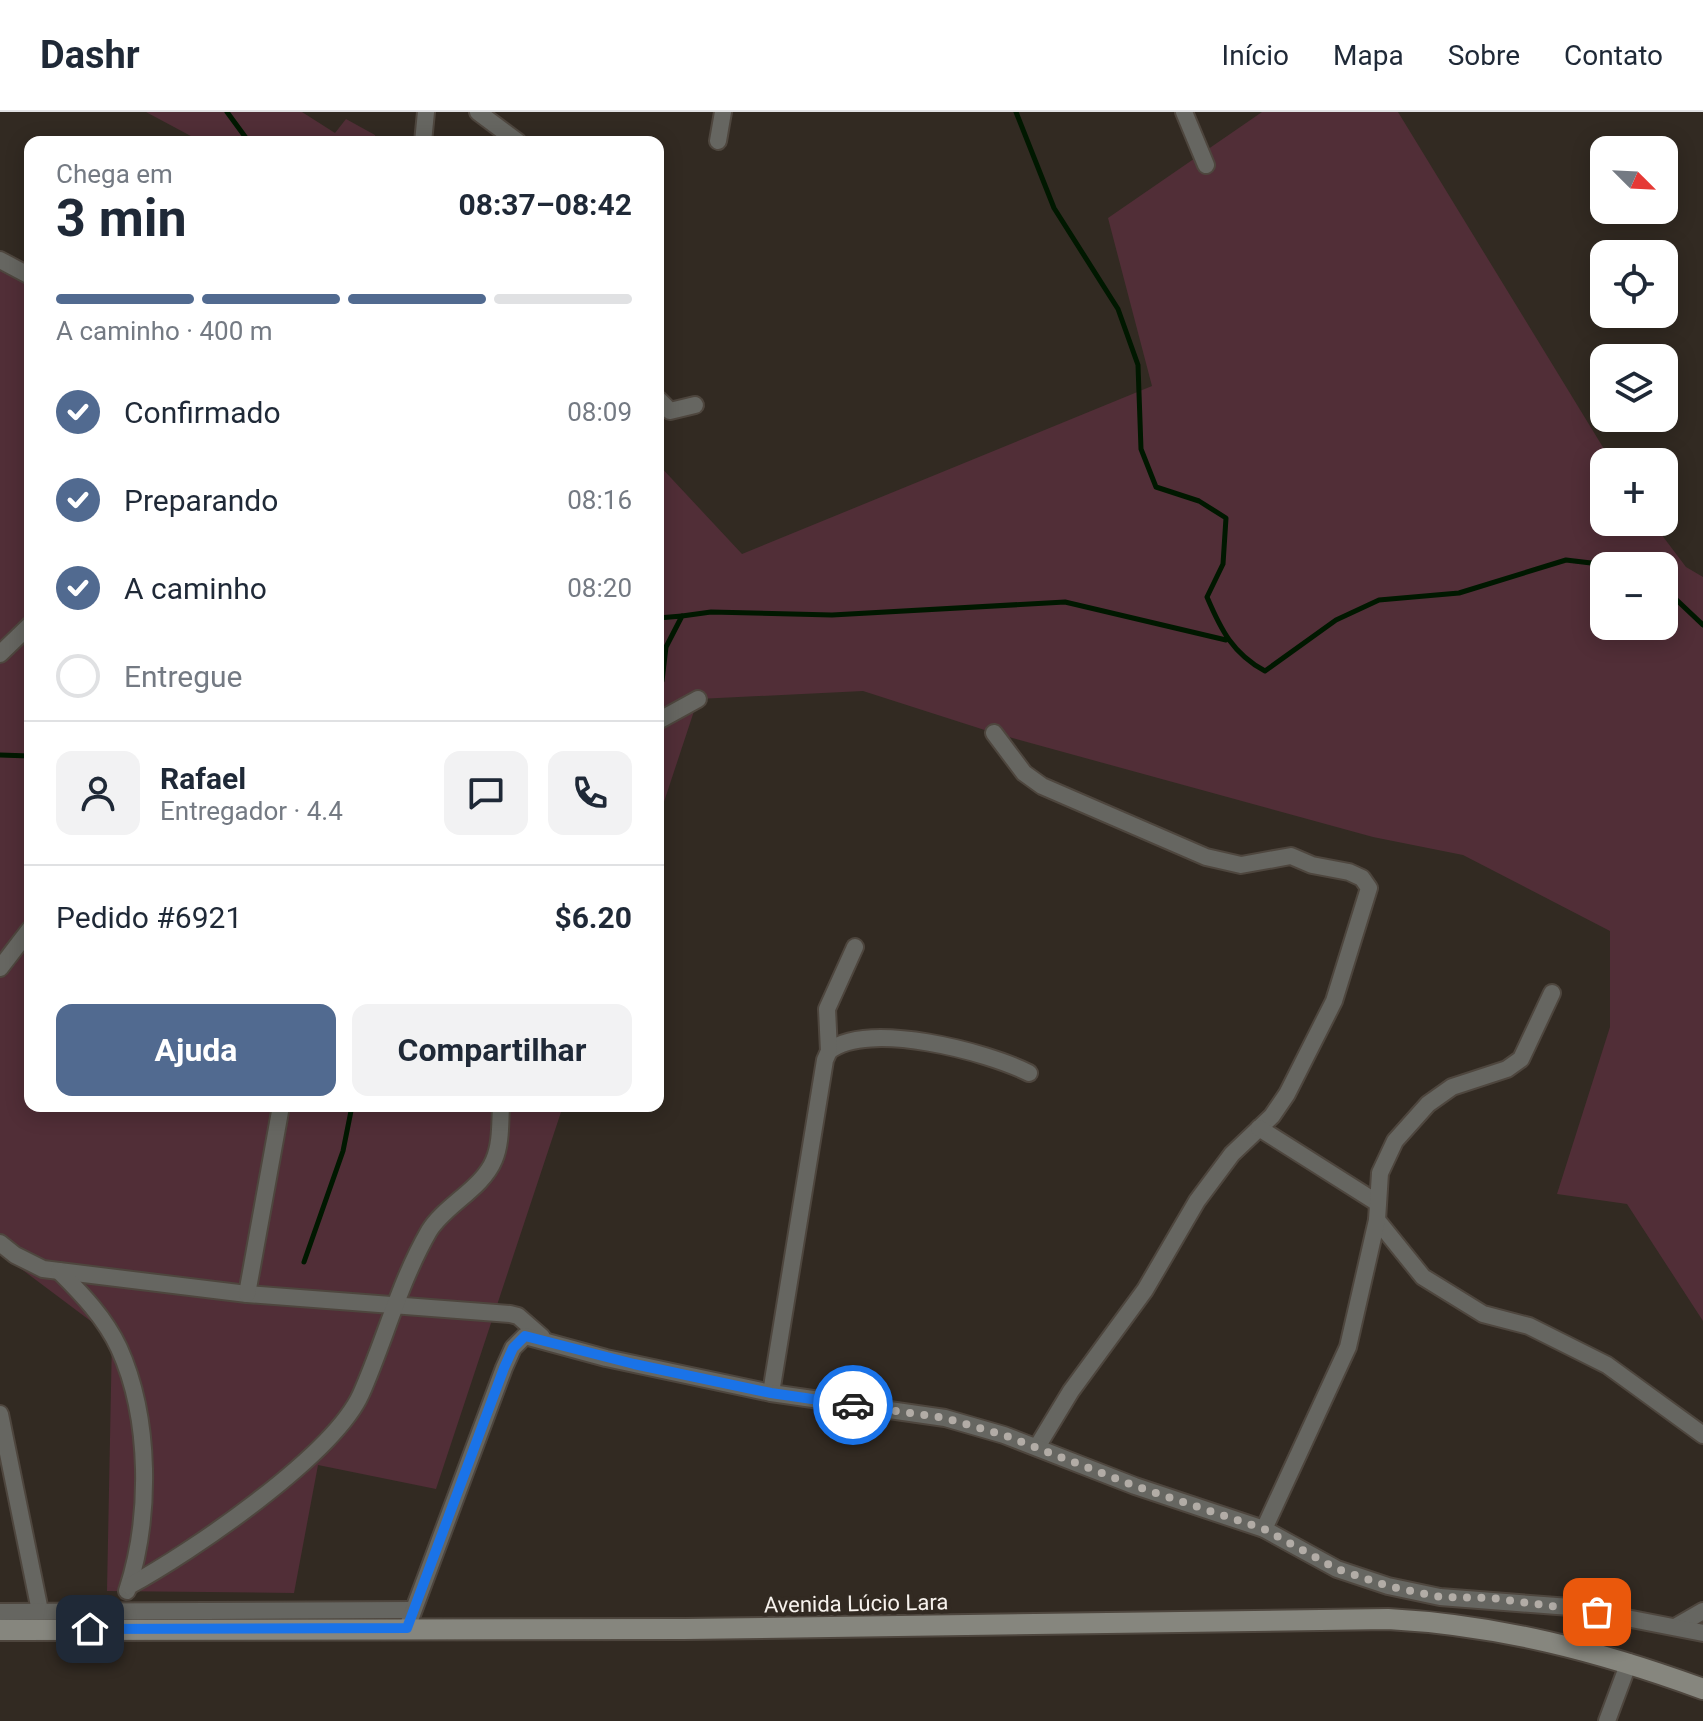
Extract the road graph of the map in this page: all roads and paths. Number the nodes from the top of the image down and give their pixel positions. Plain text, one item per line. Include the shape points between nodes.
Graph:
1 (426, 112) edge
2 (478, 112) edge
3 (723, 112) edge
4 (1184, 112) edge
5 (424, 136) edge
6 (510, 136) edge
7 (718, 141) dead end
8 (1206, 165) dead end
9 (0, 260) edge
10 (24, 273) edge
11 (664, 405) edge
12 (695, 405) dead end
13 (24, 631) edge
14 (0, 654) edge
15 (698, 699) dead end
16 (664, 718) edge
17 (994, 733) dead end
18 (24, 937) edge
19 (855, 947) dead end
20 (0, 968) edge
21 (1552, 993) dead end
22 (829, 1051) junction
23 (1029, 1073) dead end
24 (280, 1112) edge
25 (501, 1112) edge
26 (1259, 1128) junction
27 (1376, 1202) junction
28 (1377, 1220) junction
29 (0, 1243) edge
30 (59, 1271) junction
31 (247, 1294) junction
32 (392, 1308) junction
33 (544, 1338) junction
34 (771, 1393) junction
35 (0, 1414) edge
36 (1703, 1435) edge
37 (1037, 1447) junction
38 (1264, 1529) junction
39 (129, 1586) junction
40 (122, 1609) junction
41 (40, 1611) junction
42 (1703, 1611) edge
43 (0, 1612) edge
44 (410, 1619) junction
45 (1677, 1626) junction
46 (0, 1630) edge
47 (1703, 1633) edge
48 (1629, 1662) junction
49 (1703, 1689) edge
50 (1607, 1721) edge

1 - 5 street
2 - 6 street
3 - 7 street
4 - 8 street
9 - 10 street
11 - 12 street via 670,411
13 - 14 street
15 - 16 street
17 - 26 street via 1024,773 1042,786 1206,857 1241,865 1291,856 1349,872 1369,888 1334,1001 1287,1094
18 - 20 street
19 - 22 street via 827,1009
21 - 27 street via 1521,1059 1507,1069 1452,1087 1428,1104 1395,1141 1380,1173
22 - 23 street via 866,1040 902,1040 976,1051
22 - 34 street
24 - 31 street
25 - 32 street via 493,1163 430,1229
26 - 27 street
26 - 37 street via 1197,1201 1145,1290
27 - 28 street
28 - 36 street via 1423,1277 1483,1314 1529,1326 1607,1365
28 - 38 street via 1348,1347
29 - 30 street via 43,1269
30 - 31 street
30 - 39 street via 94,1307 119,1349 136,1404 143,1466 137,1562
31 - 32 street
32 - 33 street via 510,1314
32 - 39 street via 346,1419 280,1482 172,1563
33 - 34 street via 606,1358
33 - 44 street via 525,1336 513,1348
34 - 37 street via 945,1418
35 - 41 street
37 - 38 street
38 - 45 street via 1337,1569 1388,1586 1440,1597 1570,1607
39 - 40 street
40 - 41 street
40 - 44 street
41 - 43 street
42 - 45 street
44 - 46 main road, Avenida Lúcio Lara
44 - 48 main road, Avenida Lúcio Lara via 685,1629 1388,1619 1529,1635
45 - 47 street
48 - 49 main road, Avenida Lúcio Lara
48 - 50 street

